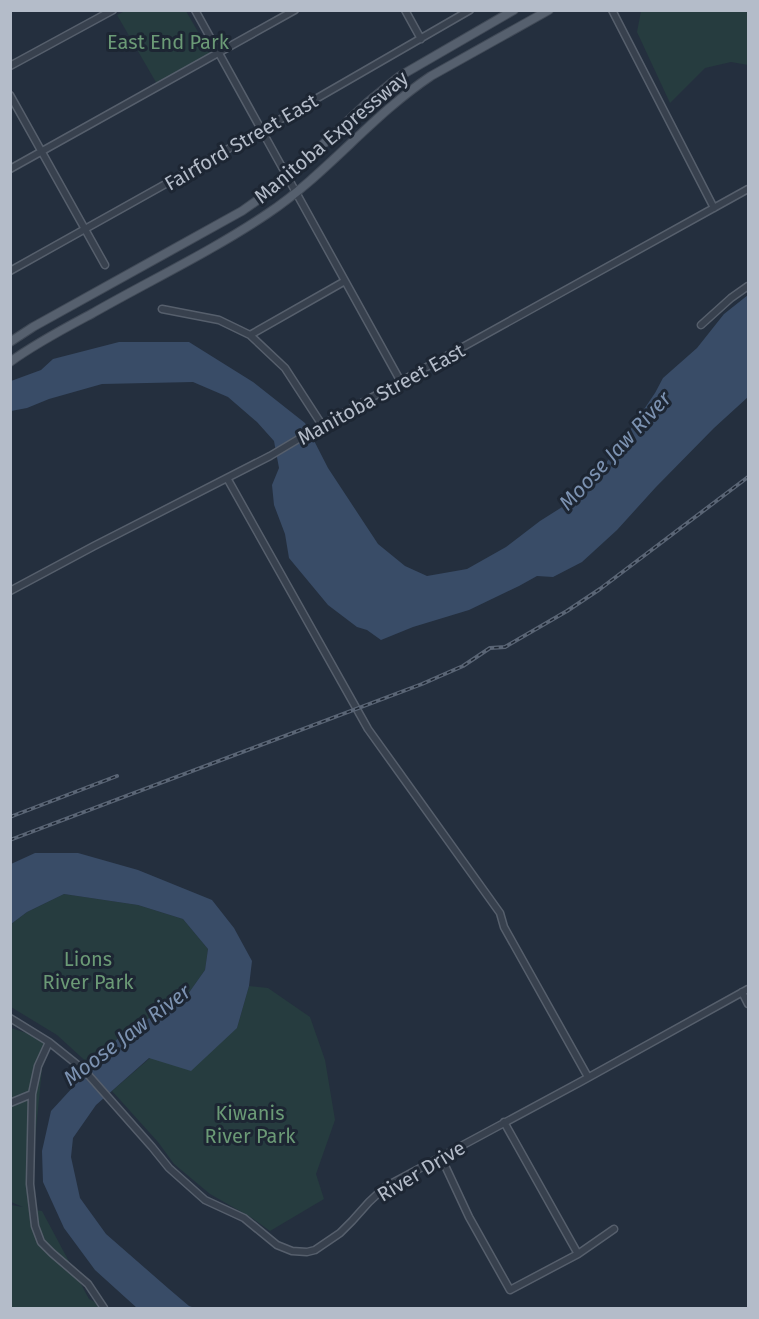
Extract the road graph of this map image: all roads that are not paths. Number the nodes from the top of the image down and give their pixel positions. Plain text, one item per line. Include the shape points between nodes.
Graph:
1 (113, 10) edge
2 (195, 10) edge
3 (296, 10) edge
4 (405, 10) edge
5 (470, 10) edge
6 (514, 10) edge
7 (549, 10) edge
8 (612, 10) edge
9 (421, 39) junction
10 (220, 53) junction
11 (10, 66) edge
12 (10, 95) edge
13 (262, 130) junction
14 (41, 152) junction
15 (10, 169) edge
16 (288, 177) junction
17 (748, 189) edge
18 (297, 193) junction
19 (714, 208) junction
20 (85, 230) junction
21 (105, 266) dead end
22 (10, 271) edge
23 (345, 281) junction
24 (748, 286) edge
25 (162, 309) dead end
26 (701, 325) dead end
27 (250, 335) junction
28 (10, 342) edge
29 (10, 362) edge
30 (401, 382) junction
31 (322, 425) junction
32 (228, 478) junction
33 (10, 591) edge
34 (745, 991) edge
35 (748, 1005) edge
36 (10, 1018) edge
37 (49, 1042) junction
38 (585, 1079) junction
39 (32, 1094) junction
40 (10, 1103) edge
41 (504, 1122) junction
42 (441, 1156) junction
43 (614, 1229) dead end
44 (578, 1254) junction
45 (104, 1308) edge

1 - 11 street
2 - 10 street
3 - 10 street
4 - 9 street
5 - 9 street, Fairford Street East
6 - 16 main road, Manitoba Expressway via 399,76
7 - 18 main road, Manitoba Expressway via 415,87
8 - 19 street
9 - 13 street, Fairford Street East
10 - 13 street
10 - 14 street
12 - 14 street
13 - 16 street
13 - 20 street, Fairford Street East
14 - 15 street
14 - 20 street
16 - 18 street
16 - 28 main road, Manitoba Expressway via 242,211
17 - 19 street, Manitoba Street East
18 - 23 street
18 - 29 main road, Manitoba Expressway via 232,236
19 - 30 street, Manitoba Street East
20 - 21 street
20 - 22 street, Fairford Street East
23 - 27 street
23 - 30 street
24 - 26 street
25 - 27 street via 219,320
27 - 31 street via 285,368
30 - 31 street, Manitoba Street East
31 - 32 street, Manitoba Street East
32 - 33 street, Manitoba Street East
32 - 38 street via 368,729 500,913
34 - 35 street
34 - 38 street, River Drive
36 - 37 street
37 - 39 street
37 - 42 street, River Drive via 87,1073 169,1168 205,1200 244,1218 277,1245 292,1251 307,1252 325,1244 385,1187
38 - 41 street, River Drive
39 - 40 street
39 - 45 street via 30,1184 35,1226 41,1242 87,1284
41 - 42 street, River Drive
41 - 44 street
42 - 44 street via 469,1217 510,1290
43 - 44 street

